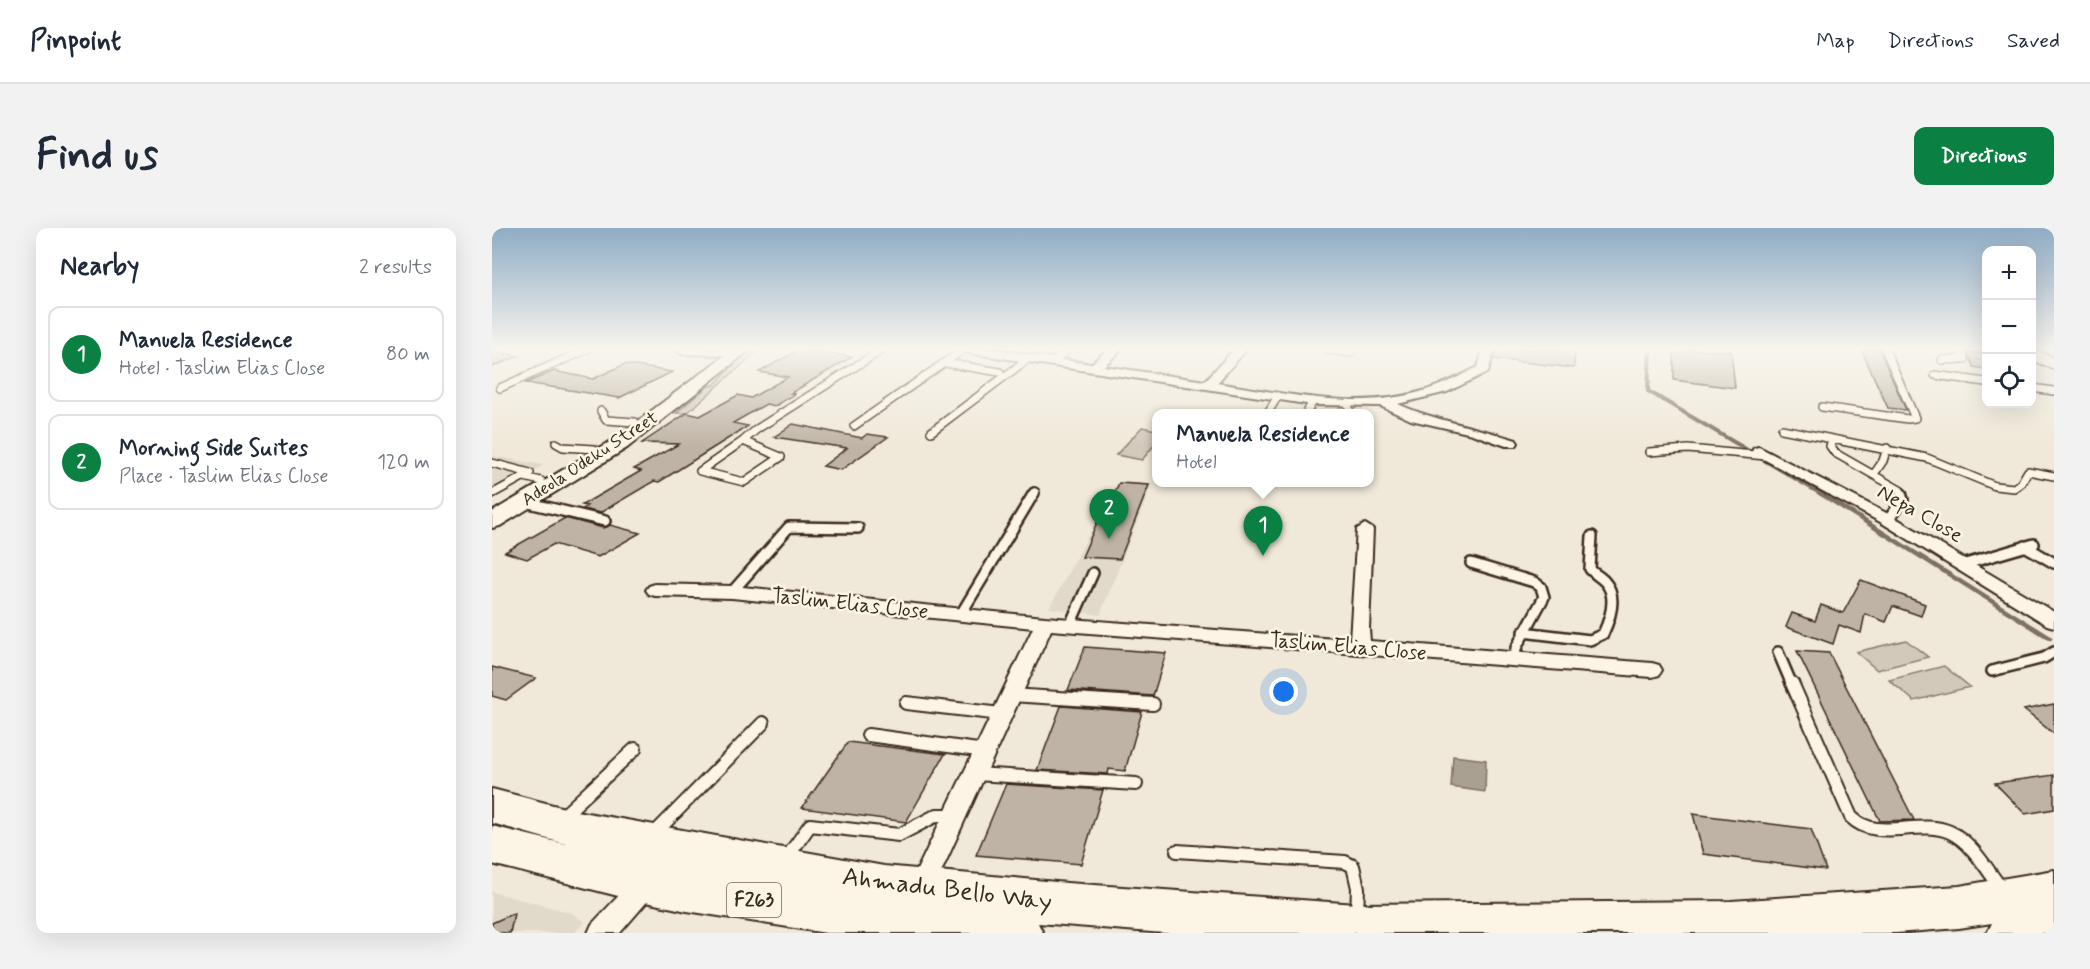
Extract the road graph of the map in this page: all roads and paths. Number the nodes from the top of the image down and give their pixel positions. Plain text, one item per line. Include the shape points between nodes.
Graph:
1 (514, 382) edge
2 (690, 382) edge
3 (695, 382) edge
4 (832, 382) edge
5 (918, 382) edge
6 (997, 382) edge
7 (1188, 382) edge
8 (1212, 382) edge
9 (1457, 382) edge
10 (1899, 382) edge
11 (1209, 385) junction
12 (500, 388) dead end
13 (2036, 389) edge
14 (2054, 391) edge
15 (1278, 396) junction
16 (1313, 401) junction
17 (1382, 402) junction
18 (1822, 407) dead end
19 (1349, 408) edge
20 (1270, 409) edge
21 (1309, 409) edge
22 (601, 411) dead end
23 (635, 422) junction
24 (854, 426) dead end
25 (1782, 429) dead end
26 (931, 432) dead end
27 (1832, 440) junction
28 (743, 441) junction
29 (556, 443) dead end
30 (1511, 443) dead end
31 (1887, 448) junction
32 (594, 449) junction
33 (1649, 452) dead end
34 (1757, 454) joint
35 (492, 463) edge
36 (1874, 474) junction
37 (2054, 476) edge
38 (533, 479) junction
39 (1035, 492) dead end
40 (492, 494) edge
41 (525, 502) junction
42 (492, 509) edge
43 (492, 520) edge
44 (1888, 520) junction
45 (604, 521) dead end
46 (858, 528) dead end
47 (1365, 529) dead end
48 (1592, 536) dead end
49 (2034, 544) dead end
50 (2025, 546) junction
51 (1471, 563) dead end
52 (2054, 563) edge
53 (1962, 565) junction
54 (1093, 573) dead end
55 (655, 590) dead end
56 (732, 592) junction
57 (961, 614) junction
58 (2051, 617) edge
59 (1045, 623) junction
60 (1070, 625) junction
61 (1523, 632) junction
62 (1361, 648) junction
63 (1778, 652) dead end
64 (2054, 652) edge
65 (1515, 661) junction
66 (1652, 670) dead end
67 (1992, 671) dead end
68 (906, 704) dead end
69 (1006, 704) junction
70 (1153, 704) dead end
71 (763, 723) dead end
72 (868, 735) dead end
73 (634, 749) dead end
74 (985, 752) junction
75 (975, 774) junction
76 (1136, 784) dead end
77 (492, 806) edge
78 (955, 815) junction
79 (555, 824) junction
80 (492, 845) edge
81 (1177, 851) dead end
82 (657, 858) junction
83 (780, 868) junction
84 (2054, 891) edge
85 (2011, 916) edge
86 (924, 918) edge
87 (1357, 926) junction
88 (2054, 927) edge
89 (1683, 928) edge
90 (602, 933) edge
91 (1019, 933) edge

1 - 12 lane
2 - 23 main road, Adeola Odeku Street
3 - 41 main road, Adeola Odeku Street via 620,444
4 - 28 lane
5 - 24 lane
6 - 26 lane
7 - 11 street
8 - 11 street
9 - 17 street
10 - 18 lane via 1915,418
11 - 15 street
13 - 14 lane
15 - 16 street
15 - 20 lane
16 - 19 street
16 - 21 lane
17 - 19 street
17 - 30 street via 1416,417
22 - 23 lane via 606,420
23 - 32 main road, Adeola Odeku Street
25 - 27 lane
27 - 31 lane
27 - 36 lane via 1830,446 1835,453
28 - 28 lane via 733,447 700,471 744,482 782,457
29 - 32 lane
31 - 36 lane
31 - 37 lane via 1937,461 1995,486 2014,488 2028,471
32 - 38 main road, Adeola Odeku Street
33 - 34 lane via 1688,449
34 - 44 street, Nepa Close
35 - 38 lane via 530,473
36 - 44 lane via 1903,495 1901,505
38 - 40 lane
38 - 42 main road, Adeola Odeku Street
39 - 57 lane
41 - 43 main road, Adeola Odeku Street
41 - 45 lane
44 - 53 street, Nepa Close
46 - 56 lane via 789,527
47 - 62 street
48 - 61 lane via 1590,569 1607,584 1611,595 1610,618 1603,634 1590,640
49 - 50 lane
50 - 52 lane
50 - 53 lane
51 - 61 lane via 1541,587 1544,597
53 - 58 street, Nepa Close
54 - 60 lane
55 - 56 street, Taslim Elias Close
56 - 57 street, Taslim Elias Close
57 - 59 street, Taslim Elias Close
59 - 60 street, Taslim Elias Close
59 - 69 street
60 - 62 street, Taslim Elias Close
61 - 65 lane
62 - 65 street, Taslim Elias Close
63 - 85 lane via 1851,817 1869,829 1951,833 1963,842
64 - 67 lane
65 - 66 street, Taslim Elias Close
68 - 69 lane
69 - 70 lane
69 - 74 street
71 - 82 lane
72 - 74 lane
73 - 79 lane
74 - 75 street
75 - 76 lane
75 - 78 street
77 - 79 highway, Ahmadu Bello Way / F263
78 - 83 lane via 937,814 899,835 810,825
78 - 86 street
79 - 82 highway, Ahmadu Bello Way / F263
80 - 82 highway, Ahmadu Bello Way / F263 via 547,861
81 - 87 lane via 1346,862 1353,866 1357,876
82 - 83 highway, Ahmadu Bello Way / F263
82 - 86 highway, Ahmadu Bello Way / F263 via 832,919
82 - 90 street
83 - 86 highway, Ahmadu Bello Way / F263
84 - 85 highway, Ahmadu Bello Way / F263
85 - 88 highway, Ahmadu Bello Way / F263
85 - 89 highway, Ahmadu Bello Way / F263 via 1959,907 1928,917
86 - 87 highway, Ahmadu Bello Way / F263
86 - 91 highway, Ahmadu Bello Way / F263
87 - 89 highway, Ahmadu Bello Way / F263

